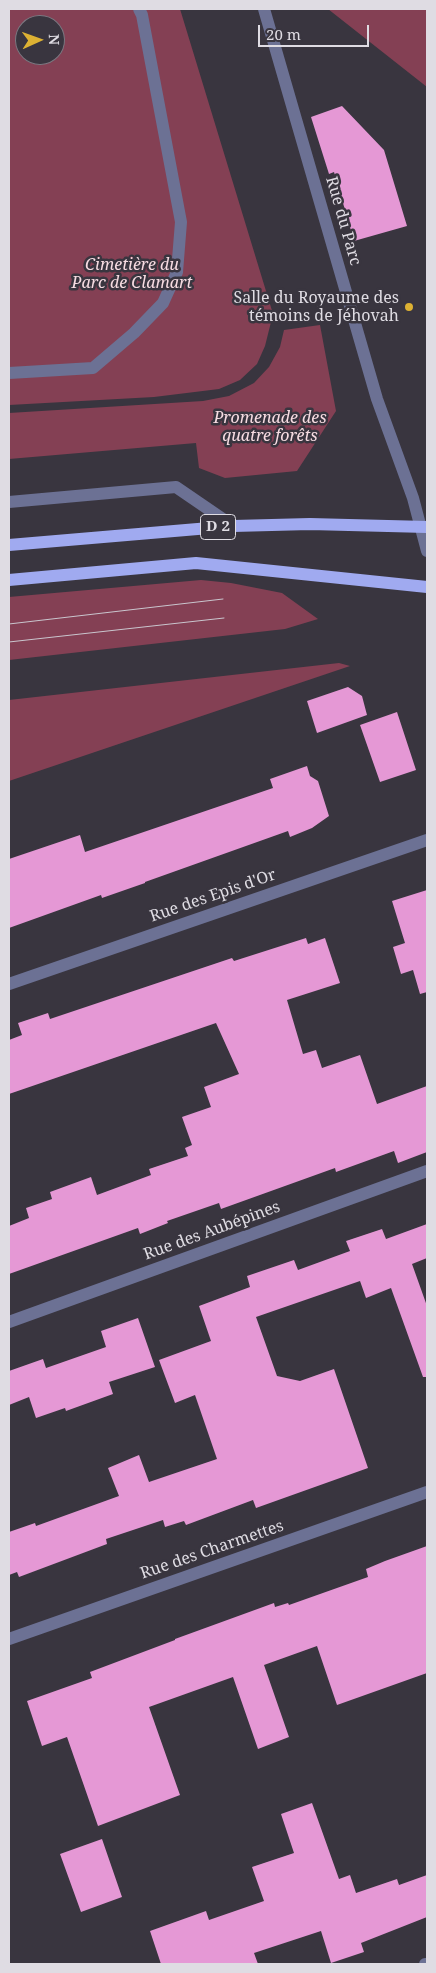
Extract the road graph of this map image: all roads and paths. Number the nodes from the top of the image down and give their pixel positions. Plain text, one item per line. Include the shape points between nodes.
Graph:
1 (138, 9) edge
2 (264, 9) edge
3 (9, 373) edge
4 (9, 502) edge
5 (233, 526) junction
6 (424, 527) edge
7 (9, 545) edge
8 (427, 551) edge
9 (9, 580) edge
10 (427, 587) edge
11 (427, 840) edge
12 (9, 984) edge
13 (427, 1171) edge
14 (9, 1322) edge
15 (427, 1492) edge
16 (9, 1639) edge

1 - 3 street via 142,15 181,222 177,272 163,303 93,368
2 - 6 street, Rue du Parc via 377,399
4 - 5 street via 176,487
5 - 6 main road, D 2
5 - 7 main road, D 2
6 - 8 street, Rue du Parc
9 - 10 main road, D 2 via 196,563
11 - 12 street, Rue des Epis d'Or
13 - 14 street, Rue des Aubépines
15 - 16 street, Rue des Charmettes

